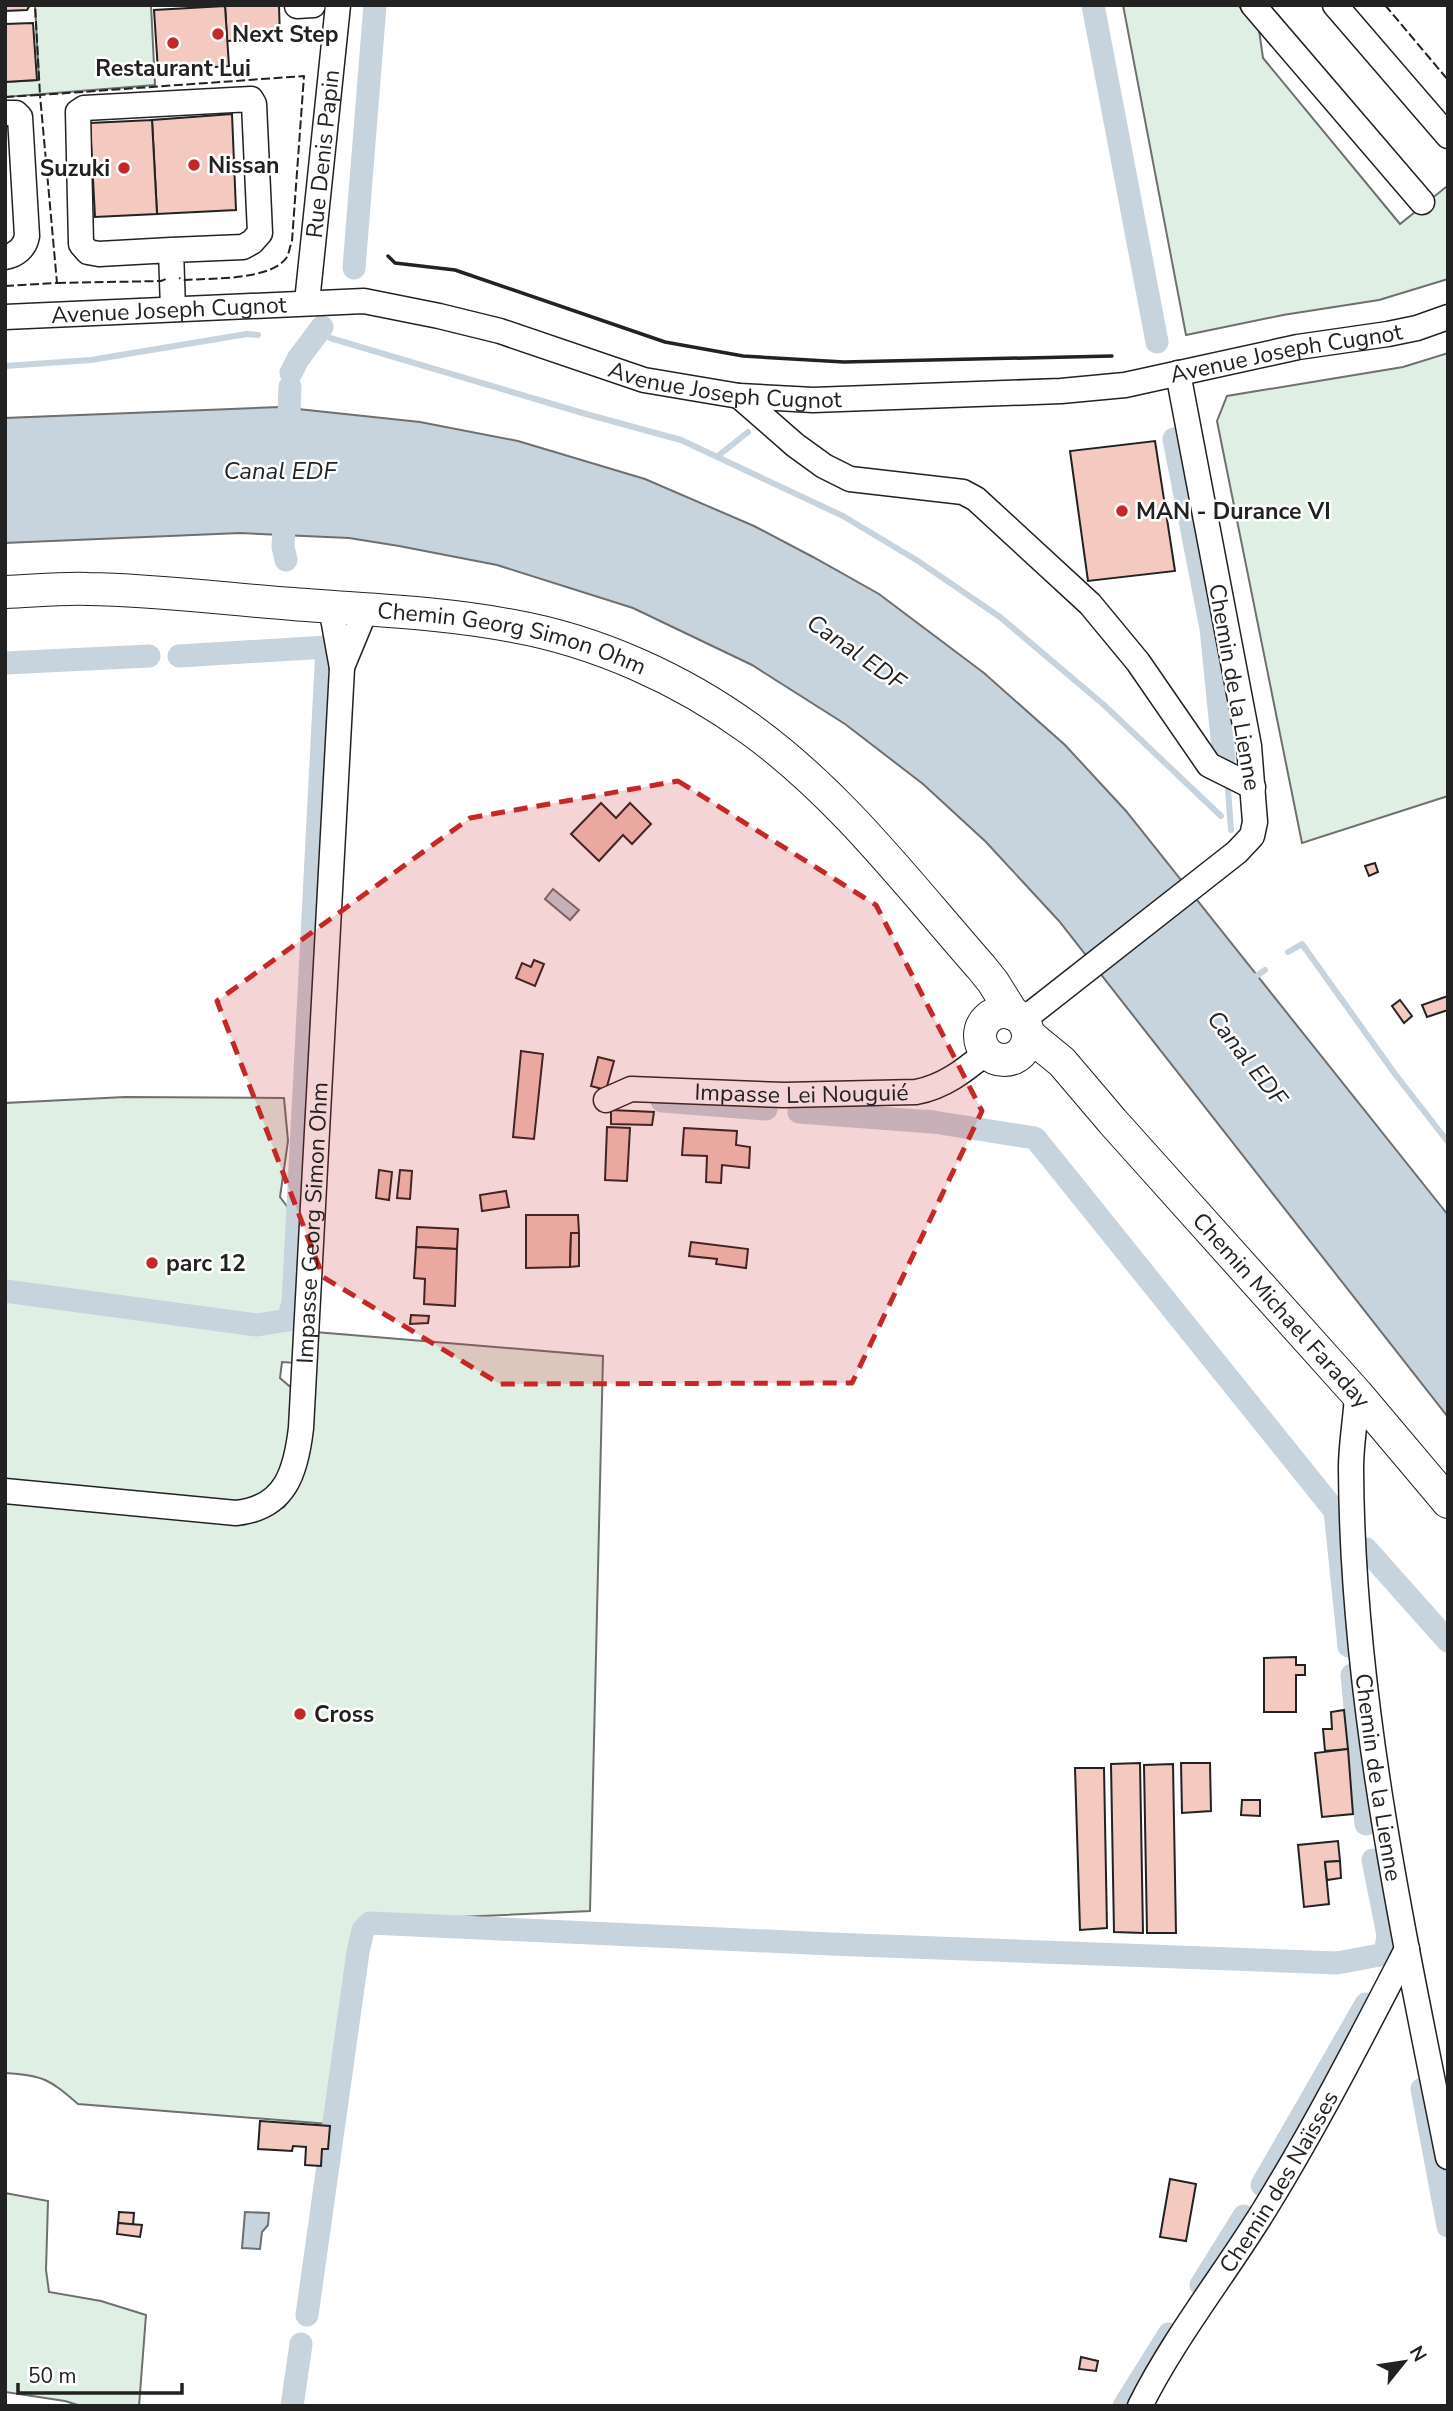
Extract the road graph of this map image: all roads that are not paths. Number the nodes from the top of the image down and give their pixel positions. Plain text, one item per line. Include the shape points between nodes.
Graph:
1 (313, 5) edge
2 (338, 5) edge
3 (1254, 5) edge
4 (1335, 5) edge
5 (297, 6) edge
6 (5, 113) edge
7 (1448, 136) edge
8 (1422, 202) dead end
9 (171, 250) junction
10 (5, 257) edge
11 (307, 302) junction
12 (173, 309) junction
13 (5, 317) edge
14 (1448, 317) edge
15 (1178, 373) junction
16 (739, 396) junction
17 (5, 592) edge
18 (331, 607) junction
19 (366, 609) junction
20 (342, 668) junction
21 (1253, 787) junction
22 (1008, 1034) junction
23 (606, 1100) dead end
24 (1357, 1394) junction
25 (5, 1491) edge
26 (1448, 1502) edge
27 (1407, 1950) junction
28 (1448, 2157) edge
29 (1140, 2406) edge

1 - 5 street
2 - 11 street, Rue Denis Papin
3 - 8 street
4 - 7 street
6 - 10 street via 20,117 27,236 17,253
9 - 9 street via 99,254 84,249 78,112 84,108 251,99 261,227 257,238 243,247
9 - 12 street
11 - 12 street, Avenue Joseph Cugnot
11 - 16 street, Avenue Joseph Cugnot via 364,301 439,316 500,331 643,380
12 - 13 street, Avenue Joseph Cugnot
14 - 15 street, Avenue Joseph Cugnot via 1417,328
15 - 16 street, Avenue Joseph Cugnot via 1061,391 813,400
15 - 21 street, Chemin de la Lienne
16 - 21 street via 795,445 850,479 963,492 976,499 1090,604 1138,662 1209,765
17 - 18 main road, Chemin Georg Simon Ohm via 109,589
18 - 19 main road, Chemin Georg Simon Ohm
18 - 20 street, Impasse Georg Simon Ohm
19 - 20 street, Impasse Georg Simon Ohm
19 - 22 main road, Chemin Georg Simon Ohm via 543,632 593,647 721,709 811,778 840,807 989,976
20 - 25 street, Impasse Georg Simon Ohm via 301,1428 293,1470 270,1501 236,1513
21 - 22 street, Chemin de la Lienne via 1254,830 1249,841
22 - 23 street, Impasse Lei Nouguié via 936,1087 908,1093 783,1095 645,1089
22 - 24 main road, Chemin Michael Faraday via 1045,1070 1113,1122
24 - 26 main road, Chemin Michael Faraday
24 - 27 street, Chemin de la Lienne via 1351,1465 1362,1643 1382,1818
27 - 28 street, Chemin de la Lienne
27 - 29 street, Chemin des Naïsses via 1265,2208 1169,2353

